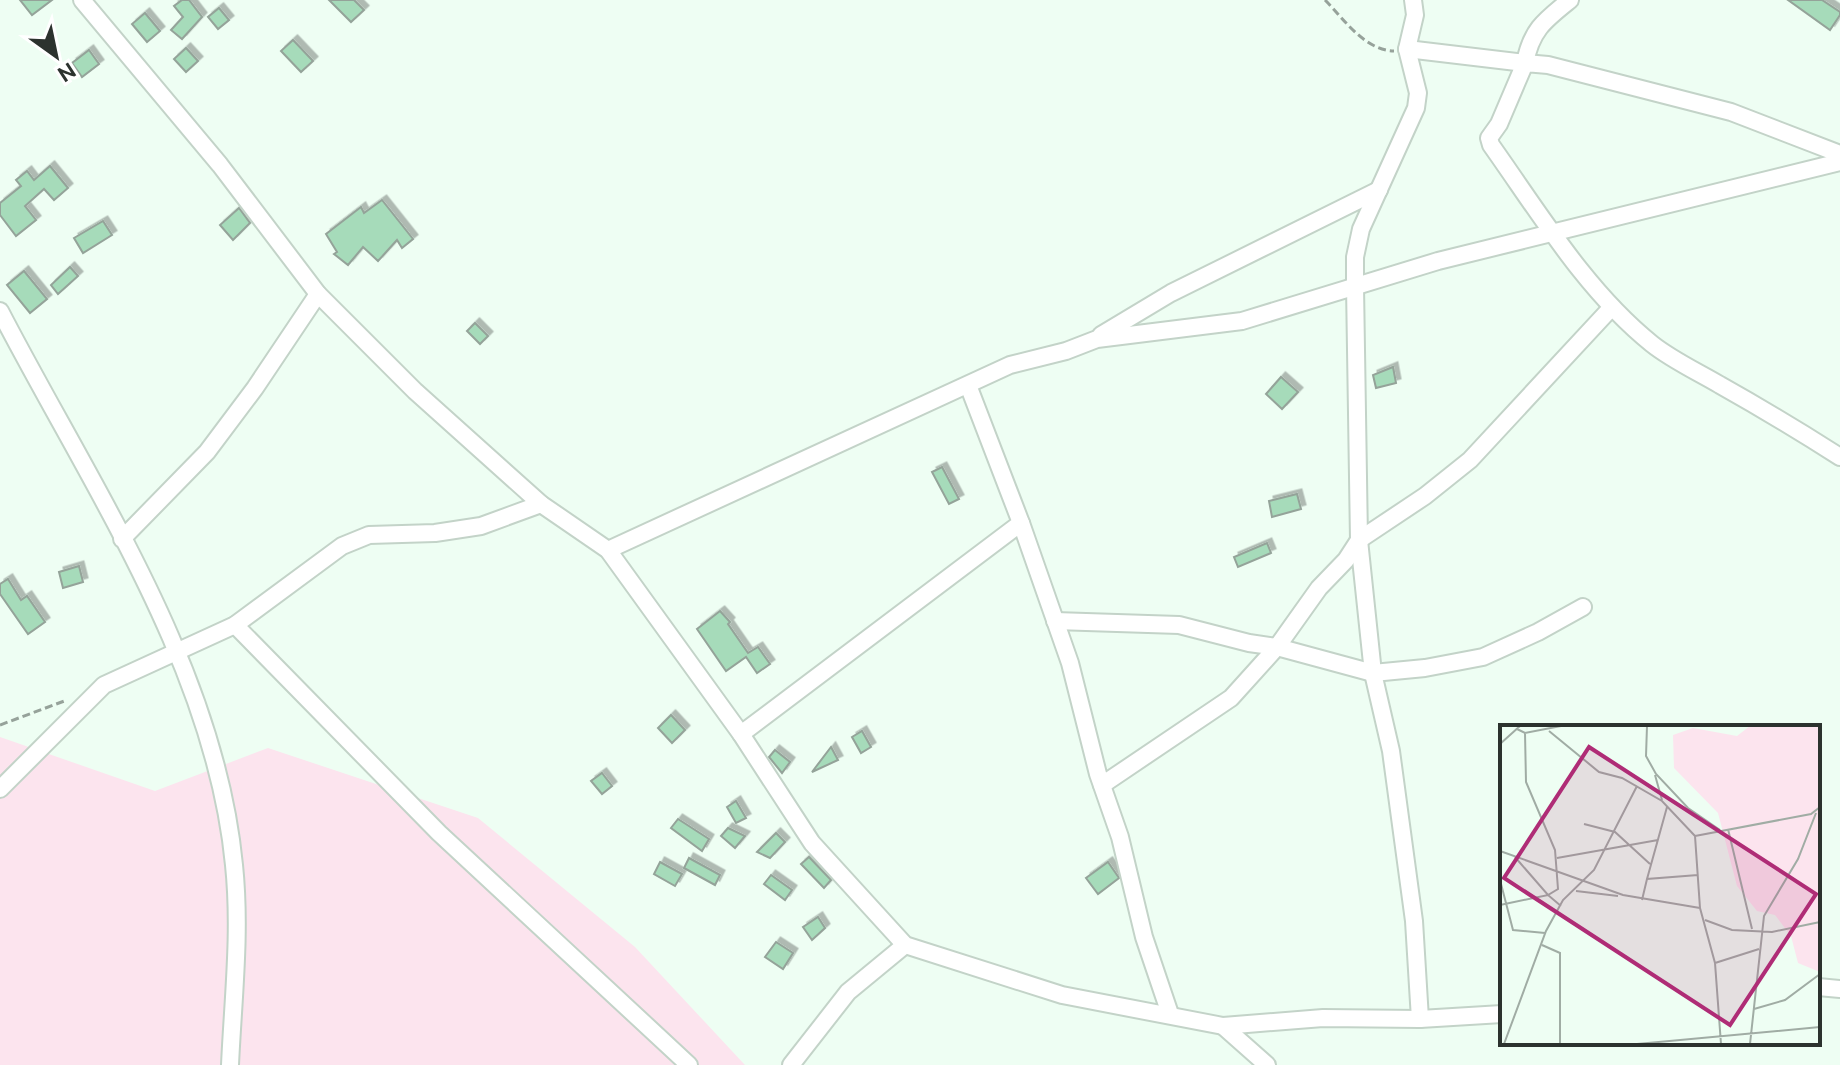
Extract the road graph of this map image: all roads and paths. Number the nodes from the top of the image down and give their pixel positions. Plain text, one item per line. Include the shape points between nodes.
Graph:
1 (82, 0) edge
2 (1325, 0) edge
3 (1413, 0) edge
4 (1570, 0) edge
5 (1407, 49) junction
6 (1525, 63) junction
7 (1840, 154) edge
8 (1840, 162) edge
9 (1379, 190) junction
10 (1552, 233) junction
11 (1355, 286) junction
12 (318, 294) junction
13 (1612, 307) junction
14 (0, 311) edge
15 (1097, 339) junction
16 (968, 385) junction
17 (1840, 457) edge
18 (541, 504) junction
19 (1021, 523) junction
20 (122, 539) junction
21 (1359, 540) junction
22 (608, 550) junction
23 (1583, 607) dead end
24 (1055, 621) junction
25 (235, 625) junction
26 (1277, 647) junction
27 (178, 651) junction
28 (1373, 673) junction
29 (74, 697) dead end
30 (0, 725) edge
31 (741, 734) junction
32 (1102, 785) junction
33 (0, 789) edge
34 (905, 945) junction
35 (1820, 987) edge
36 (1840, 989) edge
37 (1170, 1014) junction
38 (1500, 1014) edge
39 (1420, 1019) junction
40 (1223, 1026) junction
41 (230, 1065) edge
42 (689, 1065) edge
43 (791, 1065) edge
44 (1267, 1065) edge

1 - 12 street via 220,165
2 - 5 path via 1375,48
3 - 5 street
4 - 6 street via 1529,41
5 - 6 street
5 - 9 street via 1418,93 1416,108
6 - 7 street via 1731,112
6 - 10 street via 1489,141
8 - 10 street
9 - 11 street via 1361,229
9 - 15 street via 1171,293
10 - 11 street
10 - 13 street
11 - 15 street via 1242,321
11 - 21 street
12 - 18 street via 415,391
12 - 20 street via 207,452
13 - 17 street via 1655,347
13 - 21 street via 1470,460
14 - 20 street
15 - 16 street via 1010,365
16 - 19 street
16 - 22 street
18 - 22 street
18 - 25 street via 481,526 369,535 342,546
19 - 24 street
19 - 31 street
20 - 27 street
21 - 26 street
21 - 28 street
22 - 31 street
23 - 28 street via 1483,657
24 - 26 street via 1179,625
24 - 32 street
25 - 27 street
25 - 42 street via 439,833
26 - 28 street
26 - 32 street via 1219,708
27 - 33 street via 104,685
27 - 41 street via 213,749 234,864 237,935
28 - 39 street via 1391,751 1414,921
29 - 30 path
31 - 34 street via 812,843
32 - 37 street
34 - 37 street via 1062,995
34 - 43 street via 848,992
35 - 36 street
37 - 40 street
38 - 39 street
39 - 40 street via 1323,1018
40 - 44 street

